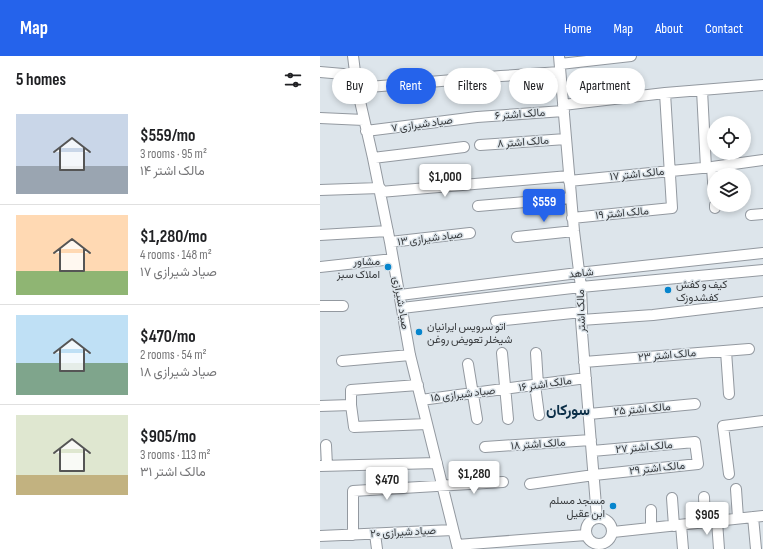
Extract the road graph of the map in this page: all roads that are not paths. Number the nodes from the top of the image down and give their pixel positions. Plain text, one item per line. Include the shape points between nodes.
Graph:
1 (353, 56) edge
2 (631, 56) edge
3 (560, 64) edge
4 (354, 68) edge
5 (320, 72) edge
6 (332, 73) edge
7 (763, 85) edge
8 (378, 86) edge
9 (702, 90) junction
10 (665, 93) junction
11 (360, 104) edge
12 (563, 108) junction
13 (477, 116) joint
14 (320, 118) edge
15 (364, 120) junction
16 (366, 131) junction
17 (566, 139) junction
18 (480, 145) dead end
19 (464, 147) dead end
20 (373, 158) junction
21 (763, 160) edge
22 (709, 167) junction
23 (669, 170) junction
24 (569, 179) junction
25 (320, 190) edge
26 (380, 190) junction
27 (571, 198) junction
28 (478, 206) dead end
29 (763, 214) edge
30 (751, 215) dead end
31 (572, 218) junction
32 (388, 231) junction
33 (574, 231) junction
34 (470, 233) dead end
35 (320, 235) edge
36 (517, 237) dead end
37 (390, 242) junction
38 (763, 253) edge
39 (393, 259) junction
40 (320, 268) edge
41 (763, 270) edge
42 (578, 273) junction
43 (581, 287) junction
44 (400, 295) junction
45 (763, 302) edge
46 (320, 306) edge
47 (342, 306) dead end
48 (402, 308) junction
49 (582, 316) junction
50 (496, 321) dead end
51 (750, 348) dead end
52 (726, 350) junction
53 (502, 353) dead end
54 (536, 353) dead end
55 (410, 355) junction
56 (342, 361) dead end
57 (584, 362) junction
58 (468, 364) dead end
59 (586, 378) junction
60 (418, 385) junction
61 (537, 385) junction
62 (504, 389) junction
63 (473, 393) junction
64 (729, 394) dead end
65 (421, 400) junction
66 (695, 404) dead end
67 (351, 405) junction
68 (320, 406) edge
69 (589, 414) junction
70 (539, 416) dead end
71 (477, 419) dead end
72 (508, 419) dead end
73 (763, 421) edge
74 (427, 424) junction
75 (591, 440) junction
76 (696, 442) joint
77 (326, 445) dead end
78 (485, 447) dead end
79 (592, 451) junction
80 (437, 462) junction
81 (323, 466) edge
82 (729, 474) dead end
83 (594, 475) junction
84 (503, 482) dead end
85 (530, 484) dead end
86 (443, 487) junction
87 (736, 489) dead end
88 (704, 497) dead end
89 (672, 498) dead end
90 (651, 510) dead end
91 (758, 516) edge
92 (597, 518) junction
93 (738, 518) junction
94 (717, 521) junction
95 (705, 522) junction
96 (677, 525) junction
97 (651, 528) junction
98 (453, 530) junction
99 (613, 532) junction
100 (375, 534) junction
101 (353, 535) junction
102 (586, 535) junction
103 (320, 536) edge
104 (458, 547) edge
105 (601, 547) edge
106 (377, 549) edge
107 (683, 549) edge
108 (719, 549) edge
109 (756, 549) edge

1 - 4 street, صیاد شیرازی
2 - 3 street
3 - 8 street via 501,76
3 - 12 street, مالک اشتر
5 - 6 street
7 - 9 street, مالک اشتر ۶
9 - 10 street, مالک اشتر ۶
9 - 22 street
10 - 12 street, مالک اشتر ۶
10 - 23 street
11 - 15 street, صیاد شیرازی
12 - 13 street, مالک اشتر ۶
12 - 17 street, مالک اشتر
13 - 16 street, صیاد شیرازی ۷
14 - 15 street
15 - 16 street, صیاد شیرازی
16 - 20 street, صیاد شیرازی
17 - 18 street, مالک اشتر ۸
17 - 24 street, مالک اشتر
19 - 20 street
20 - 26 street, صیاد شیرازی
21 - 22 street, مالک اشتر ۱۷
22 - 23 street, مالک اشتر ۱۷
23 - 24 street, مالک اشتر ۱۷
23 - 31 street, مالک اشتر ۱۹ via 672,208
24 - 26 street, مالک اشتر ۱۷
24 - 27 street, مالک اشتر
25 - 26 street, مالک اشتر ۱۷
26 - 32 street, صیاد شیرازی
27 - 28 street
27 - 31 street, مالک اشتر
29 - 30 street
31 - 33 street, مالک اشتر
32 - 35 street
32 - 37 street, صیاد شیرازی
33 - 36 street
33 - 42 street, مالک اشتر
34 - 37 street, صیاد شیرازی ۱۳
37 - 39 street, صیاد شیرازی
38 - 42 street, شاهد
39 - 40 street
39 - 44 street, صیاد شیرازی
41 - 43 street, شاهد
42 - 43 street, مالک اشتر
42 - 44 street, شاهد
43 - 48 street, شاهد
43 - 49 street, مالک اشتر
44 - 48 street, صیاد شیرازی
45 - 49 street via 653,315
46 - 47 street
48 - 55 street, صیاد شیرازی
49 - 50 street
49 - 57 street, مالک اشتر
51 - 52 street, مالک اشتر ۲۳
52 - 57 street, مالک اشتر ۲۳
52 - 64 street
53 - 62 street
54 - 61 street
55 - 56 street
55 - 60 street, صیاد شیرازی
57 - 59 street, مالک اشتر
58 - 63 street
59 - 61 street, مالک اشتر ۱۶
59 - 69 street, مالک اشتر
60 - 65 street, صیاد شیرازی
60 - 67 street via 351,390
61 - 62 street, مالک اشتر ۱۶
61 - 70 street
62 - 63 street, صیاد شیرازی ۱۵
62 - 72 street
63 - 65 street, صیاد شیرازی ۱۵
63 - 71 street
65 - 74 street, صیاد شیرازی
66 - 69 street, مالک اشتر ۲۵
67 - 68 street
67 - 74 street via 354,427
69 - 75 street, مالک اشتر
73 - 82 street via 723,426
74 - 80 street, صیاد شیرازی
75 - 78 street, مالک اشتر ۱۸
75 - 79 street, مالک اشتر
76 - 79 street, مالک اشتر ۲۷
76 - 83 street, مالک اشتر ۲۹ via 698,464
77 - 81 street
79 - 83 street, مالک اشتر
80 - 81 street
80 - 86 street, صیاد شیرازی
83 - 85 street
83 - 92 street, مالک اشتر
84 - 86 street
86 - 98 street, صیاد شیرازی
86 - 101 street via 353,491
87 - 93 street
88 - 95 street
89 - 96 street
90 - 97 street
91 - 93 street
91 - 109 street
92 - 99 street via 609,521
92 - 102 street via 587,526
93 - 94 street
94 - 95 street
94 - 108 street
95 - 96 street
96 - 97 street
96 - 107 street
97 - 99 street
98 - 100 street, صیاد شیرازی ۲۰
98 - 104 street, صیاد شیرازی
99 - 105 street via 610,539
100 - 101 street, صیاد شیرازی ۲۰
100 - 106 street
101 - 103 street, صیاد شیرازی ۲۰
102 - 104 street
102 - 105 street

